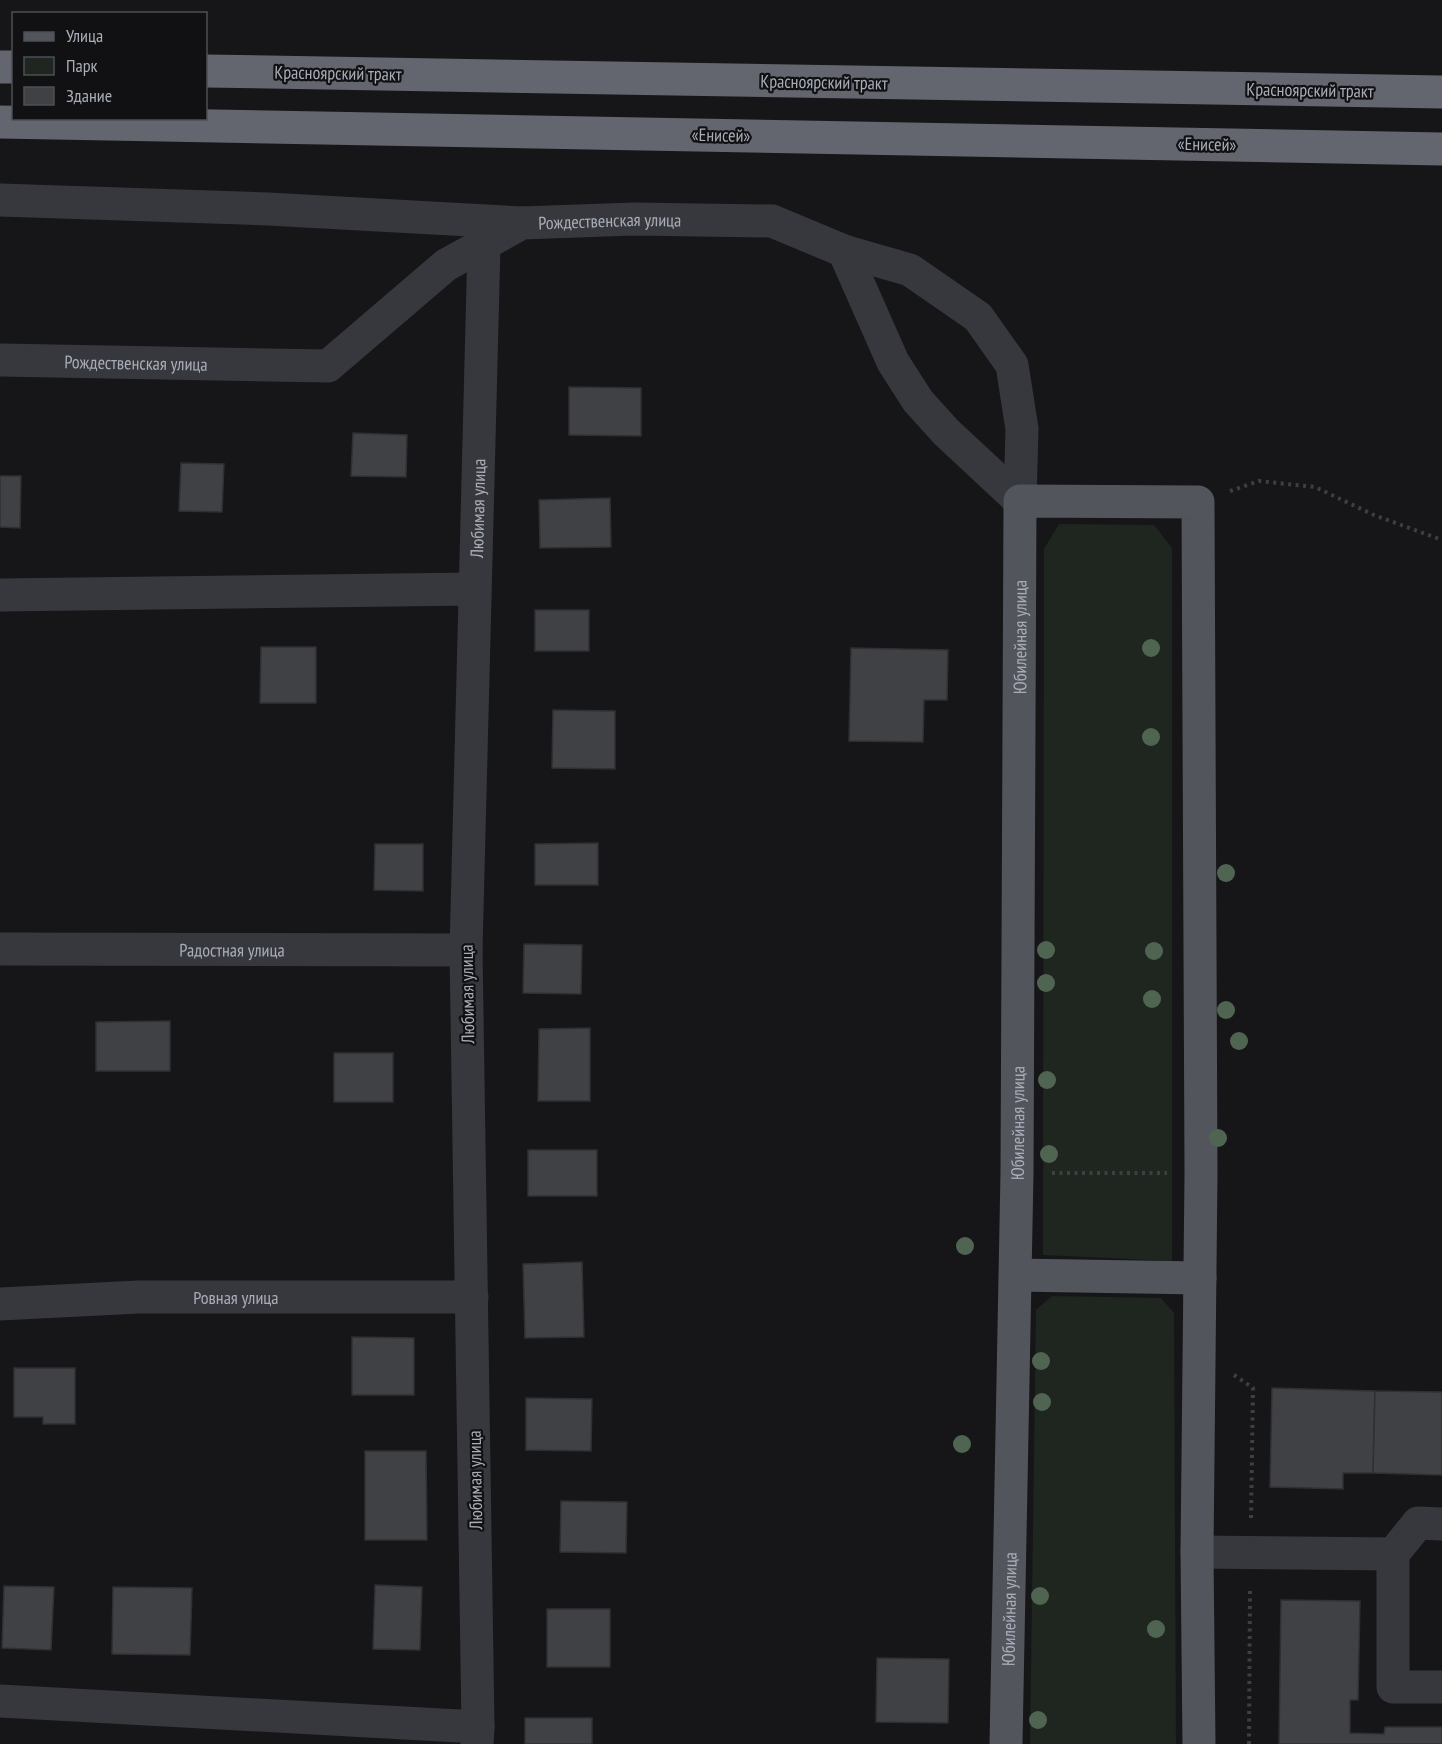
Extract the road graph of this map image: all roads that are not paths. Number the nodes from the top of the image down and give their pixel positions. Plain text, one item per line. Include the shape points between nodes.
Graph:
1 (207, 71) edge
2 (1442, 92) edge
3 (0, 122) edge
4 (1442, 149) edge
5 (0, 200) edge
6 (522, 223) junction
7 (484, 245) junction
8 (844, 251) junction
9 (0, 360) edge
10 (1020, 501) junction
11 (474, 589) junction
12 (0, 595) edge
13 (0, 949) edge
14 (466, 950) junction
15 (1016, 1275) junction
16 (1200, 1278) junction
17 (472, 1297) junction
18 (0, 1304) edge
19 (1442, 1524) edge
20 (1197, 1552) junction
21 (1393, 1554) junction
22 (1442, 1687) edge
23 (0, 1701) edge
24 (478, 1735) edge
25 (1006, 1744) edge
26 (1199, 1744) edge

1 - 2 highway, Красноярский тракт
3 - 4 highway, «Енисей»
5 - 6 street
6 - 7 street, Рождественская улица
6 - 8 street, Рождественская улица via 634,219 772,221
7 - 9 street, Рождественская улица via 446,265 327,366
7 - 11 street, Любимая улица
8 - 10 street via 893,362 918,401
8 - 10 street, Рождественская улица via 909,270 978,317 1005,355 1012,365 1022,429
10 - 15 main road, Юбилейная улица
10 - 16 main road via 1198,502
11 - 12 street
11 - 14 street, Любимая улица
13 - 14 street, Радостная улица
14 - 17 street, Любимая улица
15 - 16 main road
15 - 25 main road, Юбилейная улица
16 - 20 main road
17 - 18 street, Ровная улица via 139,1297
17 - 24 street, Любимая улица
19 - 21 street via 1418,1523
20 - 21 street
20 - 26 main road
21 - 22 street via 1393,1687
23 - 24 street

